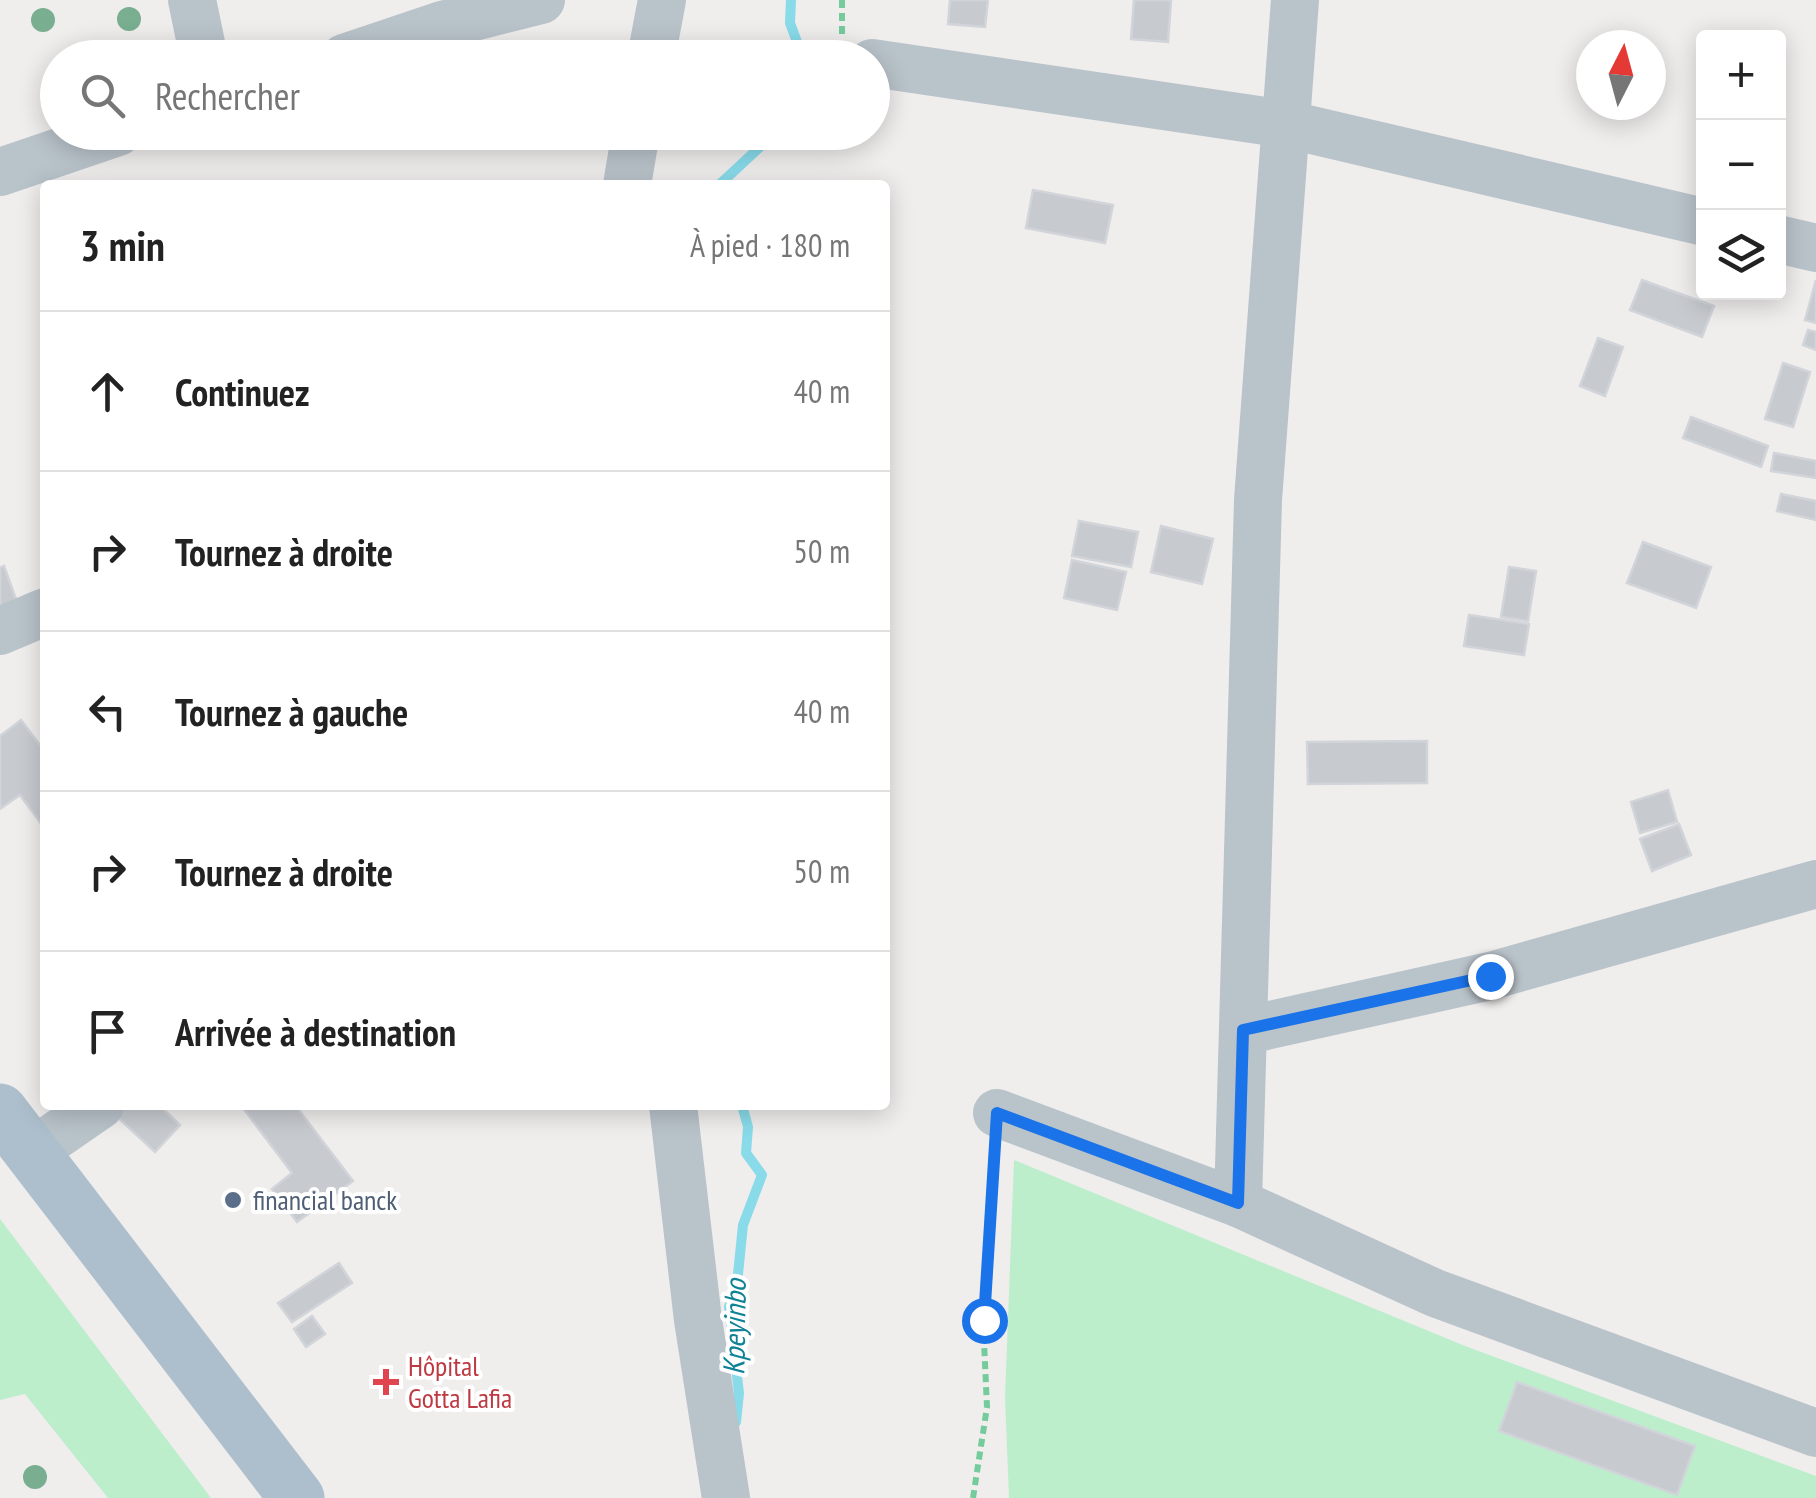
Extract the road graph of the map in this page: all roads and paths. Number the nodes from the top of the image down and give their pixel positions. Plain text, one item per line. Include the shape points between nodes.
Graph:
1 (192, 0) edge
2 (542, 0) edge
3 (662, 0) edge
4 (842, 0) edge
5 (1294, 0) edge
6 (443, 13) edge
7 (200, 40) edge
8 (384, 40) edge
9 (654, 40) edge
10 (854, 40) edge
11 (890, 58) edge
12 (1286, 124) junction
13 (65, 150) edge
14 (633, 150) edge
15 (0, 172) edge
16 (627, 180) edge
17 (1696, 220) edge
18 (1786, 241) edge
19 (1816, 248) edge
20 (40, 614) edge
21 (0, 631) edge
22 (1816, 884) edge
23 (1243, 1030) junction
24 (84, 1110) edge
25 (674, 1110) edge
26 (997, 1113) joint
27 (16, 1132) edge
28 (1238, 1203) junction
29 (1816, 1433) edge
30 (297, 1498) edge
31 (726, 1498) edge
32 (973, 1498) edge

1 - 7 street
2 - 6 street
3 - 9 street
4 - 10 path
5 - 12 street
6 - 8 street
11 - 12 street
12 - 17 street
12 - 23 street via 1258,500
13 - 15 street
14 - 16 street
18 - 19 street
20 - 21 street
22 - 23 street via 1490,976
23 - 28 street
24 - 27 street
25 - 31 street
26 - 28 street
26 - 32 path via 984,1320 987,1407
27 - 30 main road
28 - 29 street via 1436,1294

